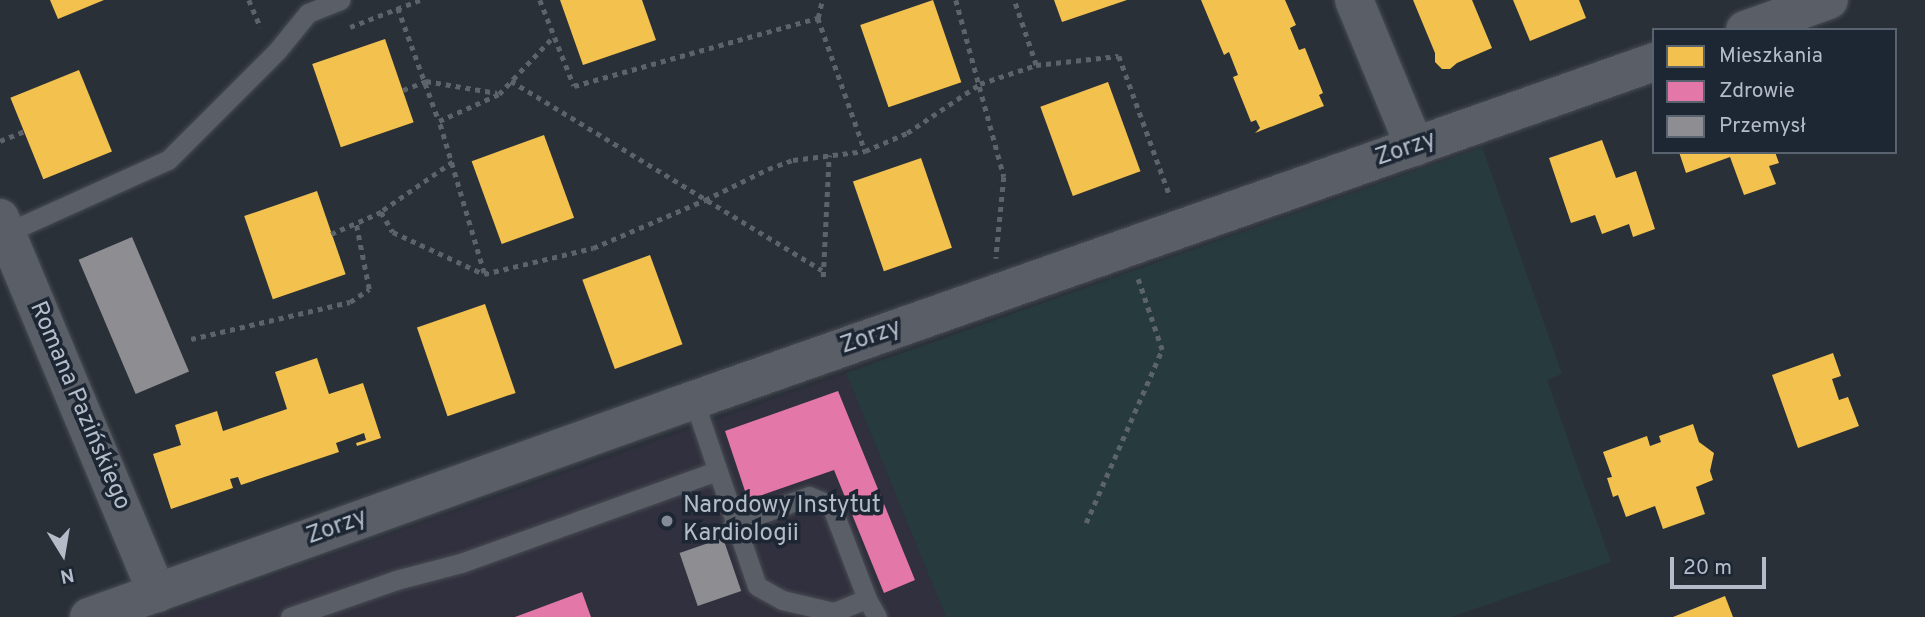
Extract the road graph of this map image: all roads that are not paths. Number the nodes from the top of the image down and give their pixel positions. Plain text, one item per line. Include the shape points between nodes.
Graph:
1 (341, 0) edge
2 (1353, 0) edge
3 (1829, 0) edge
4 (1751, 28) edge
5 (1652, 63) edge
6 (1415, 147) junction
7 (3, 226) edge
8 (694, 401) junction
9 (716, 471) junction
10 (733, 524) junction
11 (157, 593) junction
12 (867, 600) junction
13 (89, 617) edge
14 (290, 617) edge
15 (877, 617) edge

1 - 7 lane via 308,13 277,51 168,160
2 - 6 street
3 - 4 street
5 - 6 street, Zorzy
6 - 8 street, Zorzy
7 - 11 street, Romana Pazińskiego
8 - 9 lane
8 - 11 street, Zorzy
9 - 10 lane
9 - 14 lane via 461,563
10 - 12 lane via 757,586 767,594 834,612
10 - 12 lane via 809,496 821,499 831,505
11 - 13 street, Zorzy
12 - 15 lane

